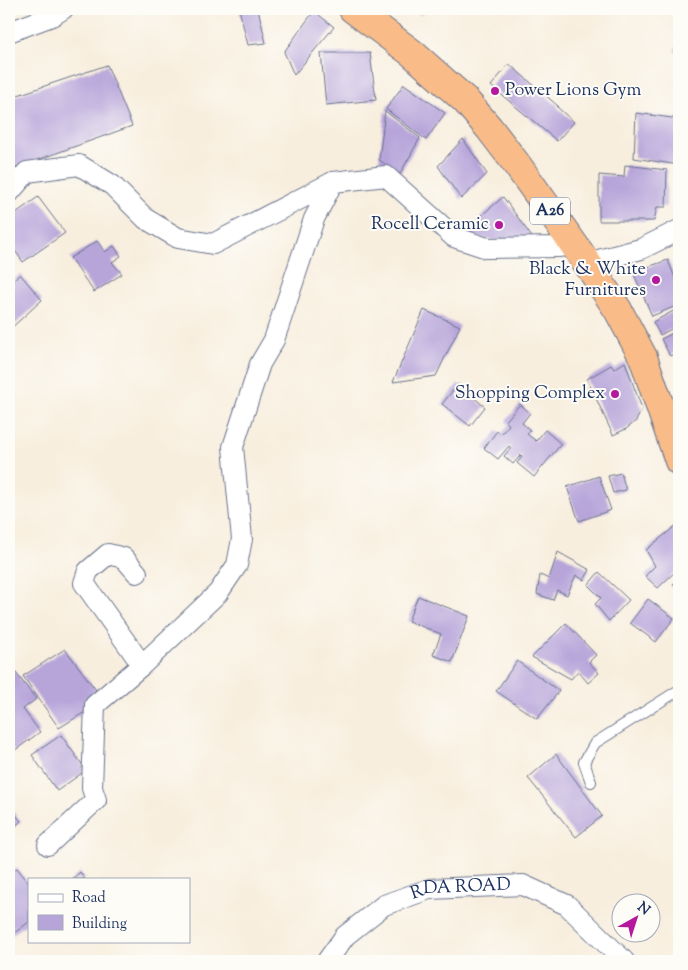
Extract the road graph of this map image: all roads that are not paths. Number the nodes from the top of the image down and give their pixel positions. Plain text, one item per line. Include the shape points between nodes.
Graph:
1 (63, 9) edge
2 (353, 9) edge
3 (9, 32) edge
4 (333, 182) junction
5 (9, 193) edge
6 (679, 230) edge
7 (581, 254) junction
8 (679, 461) edge
9 (137, 573) dead end
10 (142, 665) junction
11 (679, 690) edge
12 (591, 782) dead end
13 (48, 845) dead end
14 (327, 961) edge
15 (624, 961) edge

1 - 3 street
2 - 7 highway, A26 via 412,53 465,100 510,155
4 - 5 street via 213,244 178,238 146,220 112,185 78,165 27,172
4 - 7 street via 386,176 454,237 487,248 558,247
4 - 10 street via 314,220 274,340 260,364 233,447 242,539 237,565 218,593
6 - 7 street via 640,249
7 - 8 highway, A26 via 618,310 643,357
9 - 10 street via 124,558 108,554 88,571 84,583
10 - 13 street via 95,705 92,788 96,800
11 - 12 lane via 594,743 584,762
14 - 15 street, RDA ROAD via 344,936 384,905 429,889 523,885 566,905

